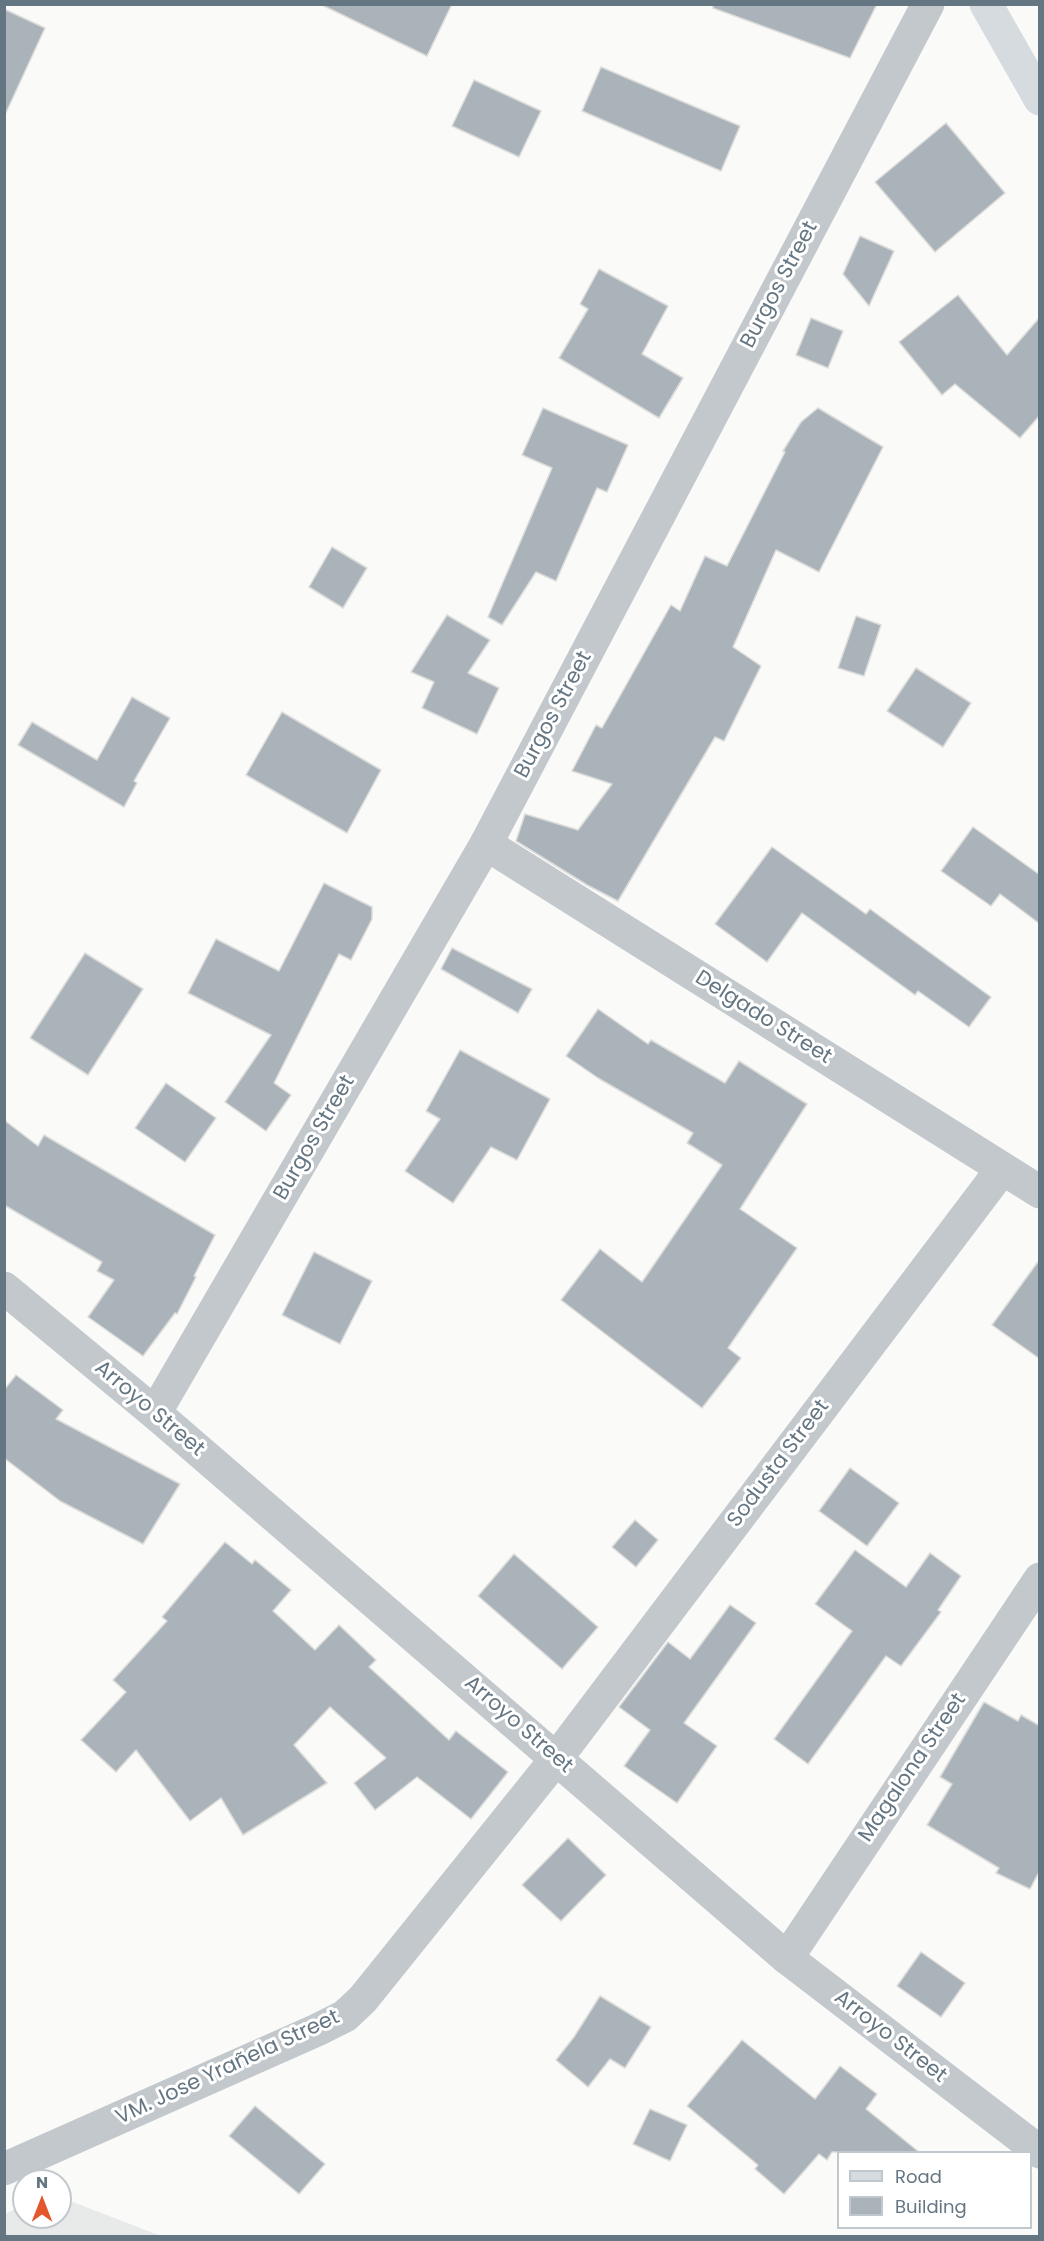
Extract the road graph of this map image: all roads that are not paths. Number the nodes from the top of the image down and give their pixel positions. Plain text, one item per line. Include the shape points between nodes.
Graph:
1 (928, 4) edge
2 (986, 4) edge
3 (1040, 99) edge
4 (486, 844) junction
5 (1002, 1168) junction
6 (1040, 1192) edge
7 (4, 1288) edge
8 (155, 1413) junction
9 (1040, 1579) edge
10 (556, 1759) junction
11 (787, 1958) junction
12 (1040, 2152) edge
13 (4, 2169) edge

1 - 4 street, Burgos Street
2 - 3 main road
4 - 5 street, Delgado Street
4 - 8 street, Burgos Street
5 - 6 street, Delgado Street
5 - 10 street, Sodusta Street
7 - 8 street, Arroyo Street
8 - 10 street, Arroyo Street
9 - 11 street, Magalona Street
10 - 11 street, Arroyo Street
10 - 13 street, VM. Jose Yrañela Street via 363,1999 345,2016
11 - 12 street, Arroyo Street

